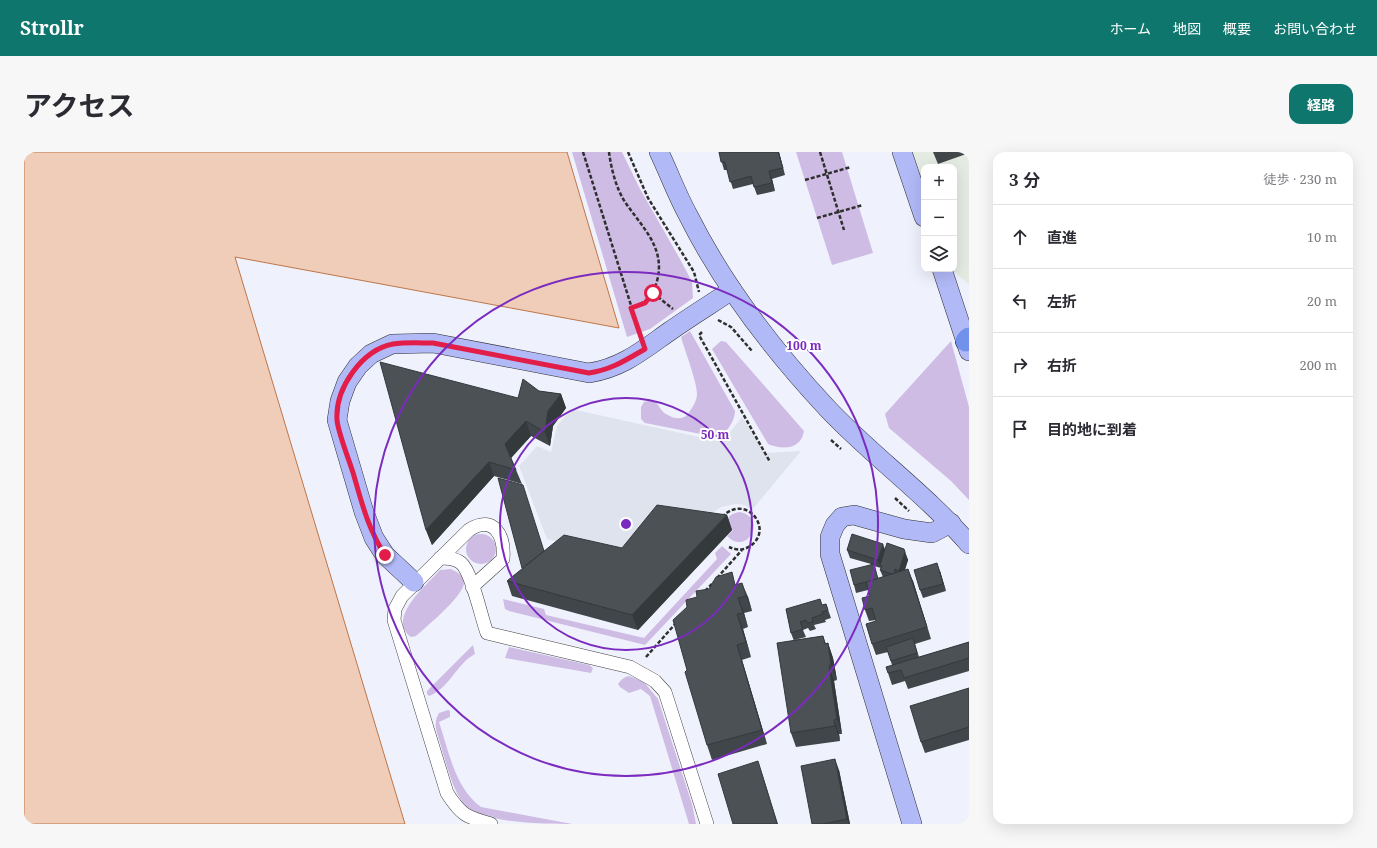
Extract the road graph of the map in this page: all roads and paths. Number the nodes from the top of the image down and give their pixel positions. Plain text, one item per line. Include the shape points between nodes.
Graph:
1 (583, 152) edge
2 (609, 152) edge
3 (628, 152) edge
4 (659, 152) edge
5 (820, 152) edge
6 (902, 152) edge
7 (852, 167) dead end
8 (827, 174) junction
9 (805, 180) dead end
10 (863, 205) dead end
11 (921, 208) edge
12 (839, 212) junction
13 (817, 218) dead end
14 (844, 230) dead end
15 (694, 272) dead end
16 (943, 272) edge
17 (732, 290) junction
18 (653, 293) junction
19 (631, 308) junction
20 (687, 320) junction
21 (704, 330) dead end
22 (968, 343) edge
23 (645, 349) junction
24 (770, 462) dead end
25 (722, 518) edge
26 (951, 523) junction
27 (969, 544) edge
28 (729, 547) dead end
29 (742, 550) junction
30 (440, 558) junction
31 (414, 582) junction
32 (472, 588) junction
33 (703, 594) edge
34 (677, 622) edge
35 (646, 657) dead end
36 (492, 824) edge
37 (707, 824) edge
38 (912, 824) edge

1 - 19 path
2 - 18 path via 610,165 624,201 658,252 660,268
3 - 15 path via 648,198
4 - 17 street via 688,215
5 - 8 path
6 - 11 street
7 - 8 path
8 - 9 path
8 - 12 path
10 - 12 path
12 - 13 path
12 - 14 path
16 - 22 street
17 - 20 street
17 - 26 street via 766,339 828,409
18 - 19 path via 645,303
18 - 20 path
19 - 23 path
20 - 23 street
21 - 24 path via 699,335
23 - 31 street via 623,363 589,373 427,343 392,344 371,354 358,366 347,382 337,420 374,538 385,555
25 - 29 path via 739,508 746,509 757,518 758,538 754,544
26 - 27 street
26 - 38 street via 932,533 904,529 854,515 842,517 830,537 830,554
28 - 29 path
29 - 33 path
30 - 31 street
30 - 32 street via 453,559 461,563 468,572
30 - 32 street via 469,530 479,524 490,525 500,534 504,547 503,559
31 - 36 street via 395,609 394,620 447,792 457,808 469,818
32 - 37 street via 487,633 630,667 655,680 665,692
34 - 35 path

